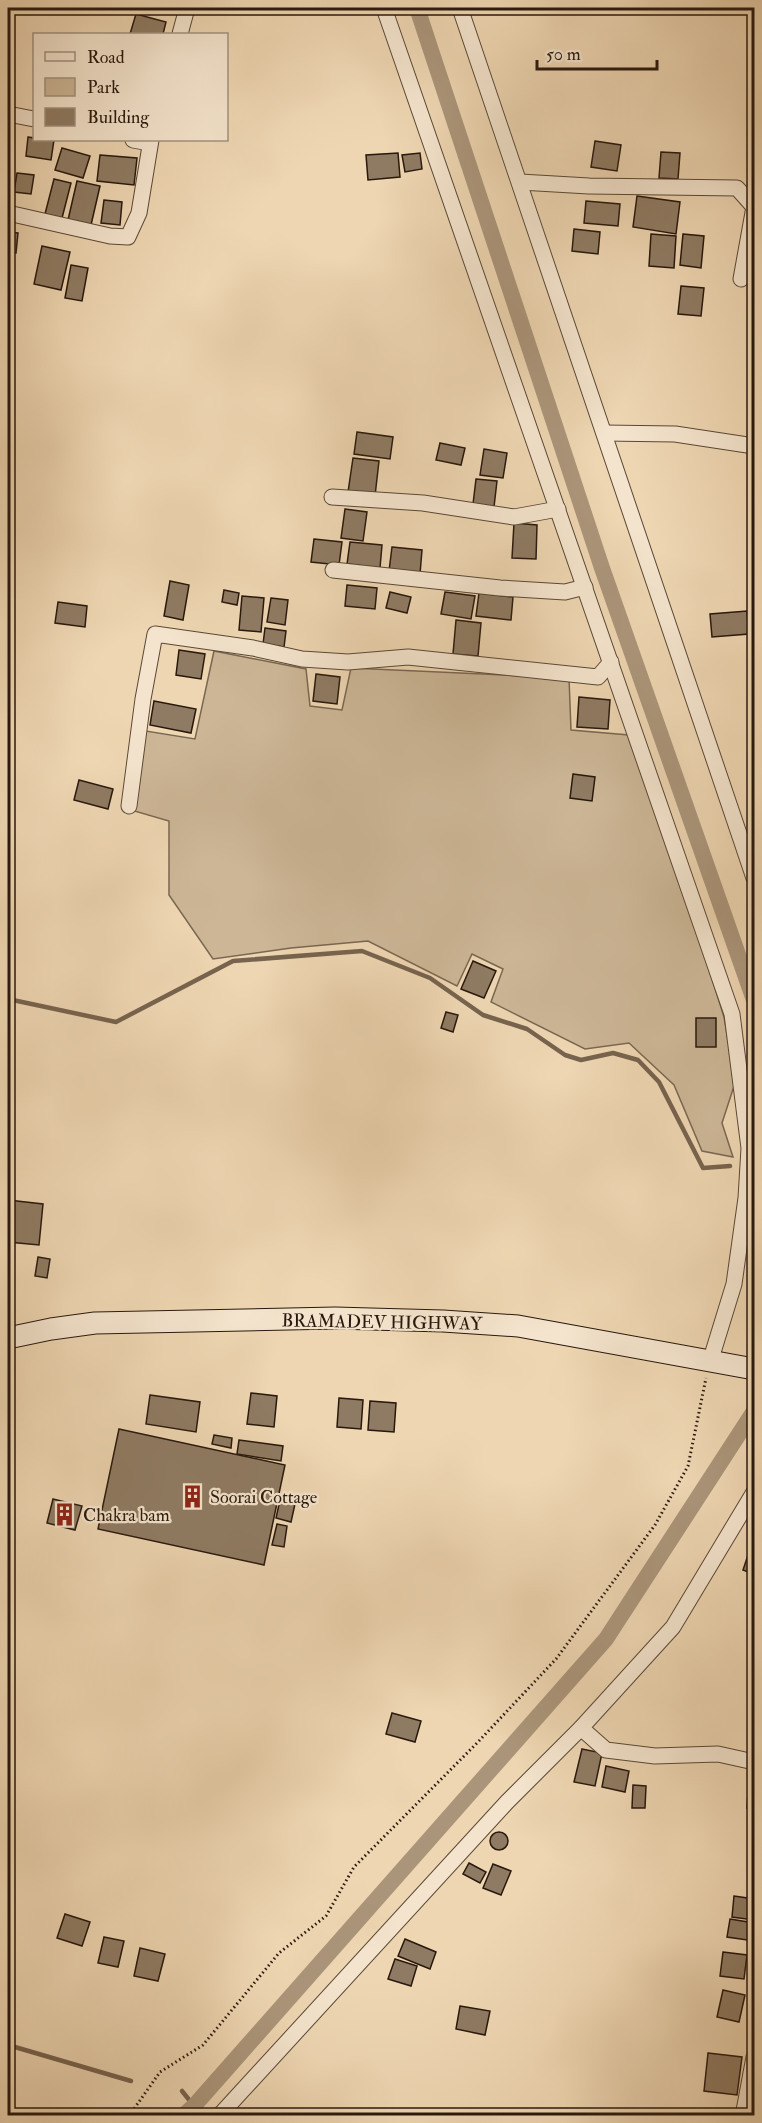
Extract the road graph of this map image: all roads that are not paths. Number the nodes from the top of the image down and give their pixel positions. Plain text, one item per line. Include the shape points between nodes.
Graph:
1 (187, 8) edge
2 (384, 8) edge
3 (460, 8) edge
4 (180, 33) edge
5 (8, 114) edge
6 (33, 119) edge
7 (150, 141) edge
8 (520, 182) junction
9 (8, 213) edge
10 (741, 279) dead end
11 (604, 433) junction
12 (754, 446) edge
13 (332, 497) dead end
14 (558, 509) junction
15 (333, 570) dead end
16 (585, 586) junction
17 (611, 662) junction
18 (129, 806) dead end
19 (754, 878) edge
20 (8, 1338) edge
21 (714, 1363) junction
22 (754, 1369) edge
23 (754, 1492) edge
24 (581, 1728) junction
25 (754, 1762) edge
26 (754, 2057) edge
27 (219, 2115) edge
28 (743, 2115) edge

1 - 4 street
2 - 14 street
3 - 8 street
5 - 6 street
7 - 9 street via 139,213 128,237
8 - 10 street via 737,188 754,207
8 - 11 street
11 - 12 street via 675,434
11 - 19 street
13 - 14 street via 423,503 514,516
14 - 16 street
15 - 16 street via 510,589 566,592
16 - 17 street
17 - 18 street via 598,676 408,657 348,662 302,659 155,634
17 - 21 street via 732,1014 749,1148 747,1198 734,1284
20 - 21 street, BRAMADEV HIGHWAY via 94,1323 335,1318 443,1321 518,1326
21 - 22 street, BRAMADEV HIGHWAY
23 - 24 street via 673,1627
24 - 25 street via 606,1749 655,1756 718,1754
24 - 27 street via 507,1802
26 - 28 street

